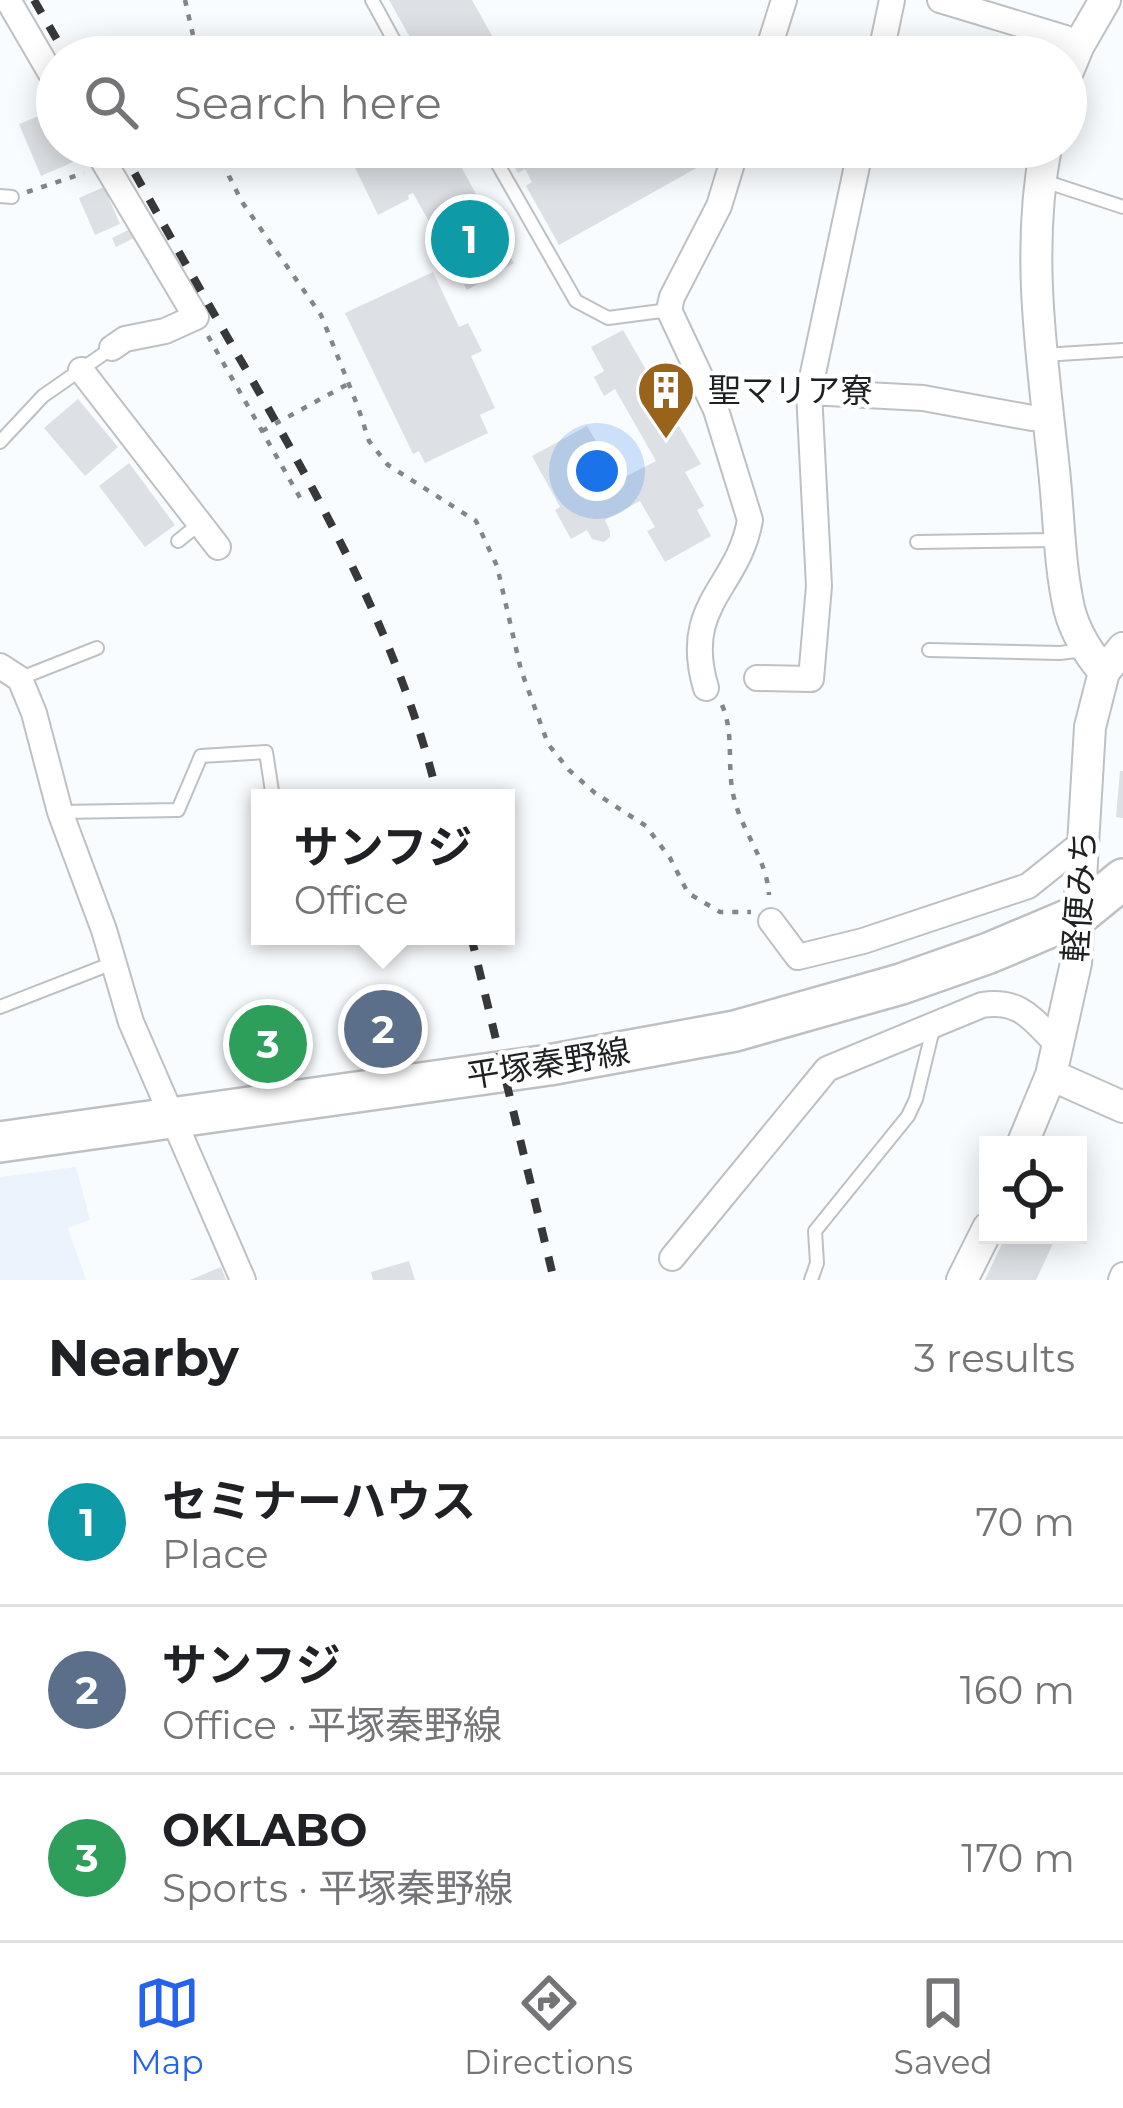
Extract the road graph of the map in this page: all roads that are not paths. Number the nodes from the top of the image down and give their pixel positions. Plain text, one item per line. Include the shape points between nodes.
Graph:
1 (8, 0) edge
2 (372, 0) edge
3 (784, 0) edge
4 (892, 0) edge
5 (940, 0) edge
6 (1105, 0) edge
7 (392, 36) edge
8 (773, 36) edge
9 (884, 36) edge
10 (1058, 36) edge
11 (1083, 36) edge
12 (36, 48) edge
13 (108, 168) edge
14 (500, 168) edge
15 (730, 168) edge
16 (856, 168) edge
17 (1042, 168) edge
18 (1040, 180) junction
19 (1123, 207) edge
20 (669, 310) junction
21 (112, 348) joint
22 (1123, 350) edge
23 (1043, 356) junction
24 (82, 370) junction
25 (808, 392) junction
26 (1048, 417) junction
27 (0, 442) edge
28 (200, 524) junction
29 (1061, 540) junction
30 (178, 541) dead end
31 (917, 542) dead end
32 (218, 547) dead end
33 (97, 648) dead end
34 (929, 650) dead end
35 (1104, 656) edge
36 (10, 672) edge
37 (758, 678) dead end
38 (706, 688) road end
39 (272, 789) edge
40 (60, 812) junction
41 (1082, 842) junction
42 (1123, 878) edge
43 (1123, 910) edge
44 (1079, 915) junction
45 (771, 920) road end
46 (113, 963) junction
47 (0, 1007) edge
48 (934, 1024) junction
49 (1058, 1045) junction
50 (1051, 1076) junction
51 (1123, 1107) edge
52 (172, 1118) junction
53 (1026, 1136) edge
54 (0, 1142) edge
55 (980, 1244) edge
56 (672, 1258) dead end
57 (243, 1280) edge
58 (811, 1280) edge
59 (962, 1280) edge

1 - 12 street
2 - 7 lane
3 - 8 street
4 - 9 street
5 - 10 street
6 - 11 street
13 - 21 street via 196,317
14 - 20 lane via 576,301 608,318
15 - 20 street
16 - 25 street
17 - 18 street
18 - 19 lane
18 - 23 street via 1034,253
20 - 38 street via 716,410 750,520 703,622 698,652
21 - 24 lane
22 - 23 lane
23 - 26 street
24 - 27 lane
24 - 28 street
25 - 26 street
25 - 37 street via 819,586 812,679
26 - 29 street
28 - 30 lane
28 - 32 street
29 - 31 lane
29 - 35 street via 1070,610
33 - 36 lane
34 - 35 lane
35 - 41 street, 軽便みち
36 - 40 street via 34,713
39 - 40 lane via 266,752 200,756 178,810
40 - 46 street
41 - 44 street, 軽便みち
41 - 45 street via 1028,886 863,941 798,957
42 - 44 main road, 平塚秦野線
43 - 44 main road, 平塚秦野線
44 - 49 street, 軽便みち
44 - 52 main road, 平塚秦野線 via 901,985 735,1031
46 - 47 lane
46 - 52 street
48 - 49 street via 1000,1002 1019,1007
48 - 56 street via 826,1069
48 - 58 lane via 908,1116 815,1231
49 - 50 street, 軽便みち
50 - 51 street
50 - 53 street, 軽便みち
52 - 54 main road, 平塚秦野線
52 - 57 street
55 - 59 street

